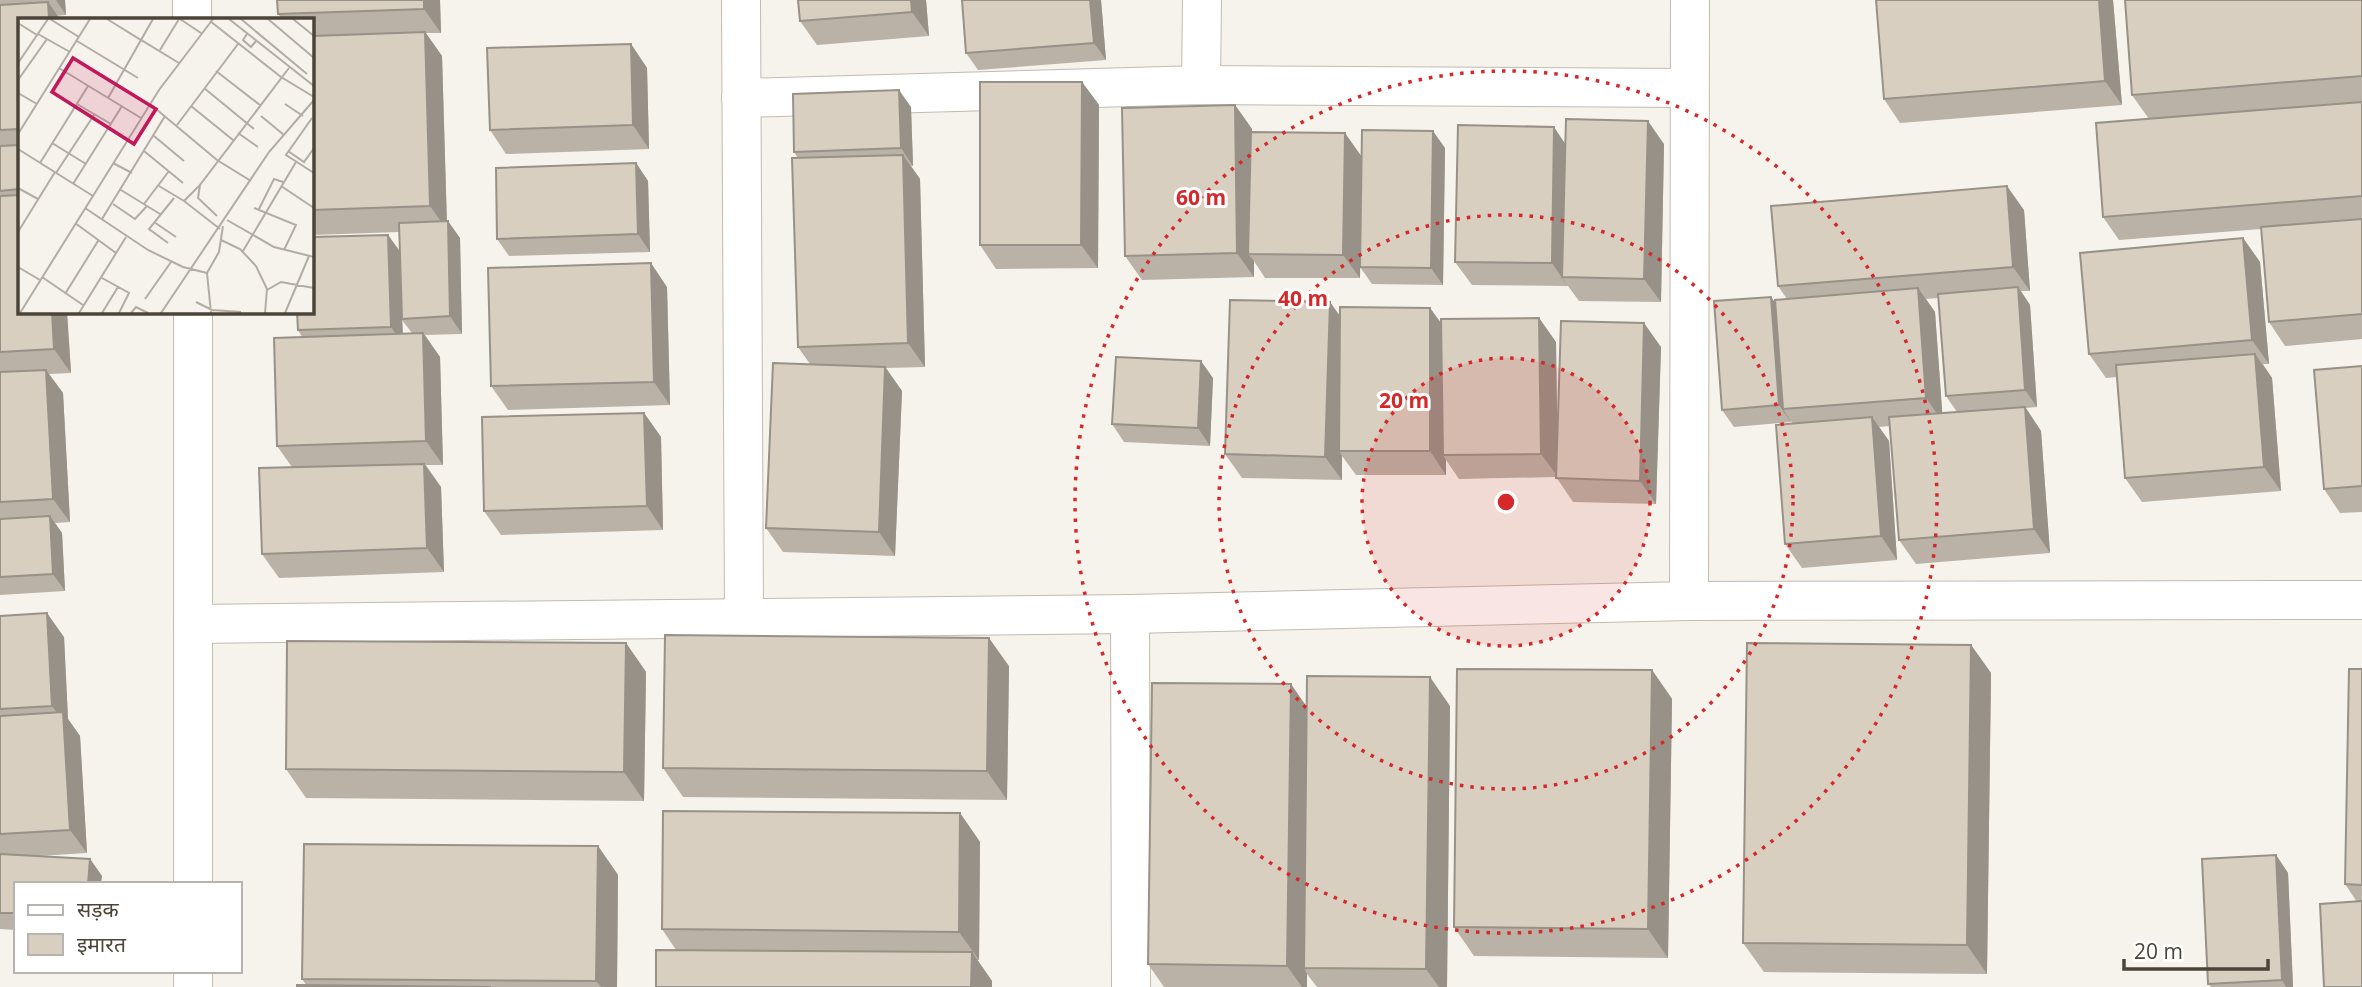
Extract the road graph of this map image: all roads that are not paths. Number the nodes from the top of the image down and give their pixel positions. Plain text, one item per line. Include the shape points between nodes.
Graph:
1 (192, 0) edge
2 (741, 0) edge
3 (1202, 0) edge
4 (1690, 0) edge
5 (192, 18) edge
6 (1201, 85) junction
7 (1689, 88) junction
8 (741, 98) junction
9 (193, 313) edge
10 (2362, 600) edge
11 (1689, 601) junction
12 (1130, 614) junction
13 (744, 618) junction
14 (193, 625) junction
15 (193, 882) edge
16 (1130, 987) edge

1 - 5 street
2 - 8 street
3 - 6 street
4 - 7 street
6 - 7 street
6 - 8 street
7 - 11 street
8 - 13 street
9 - 14 street
10 - 11 street
11 - 12 street
12 - 13 street
12 - 16 street
13 - 14 street
14 - 15 street

